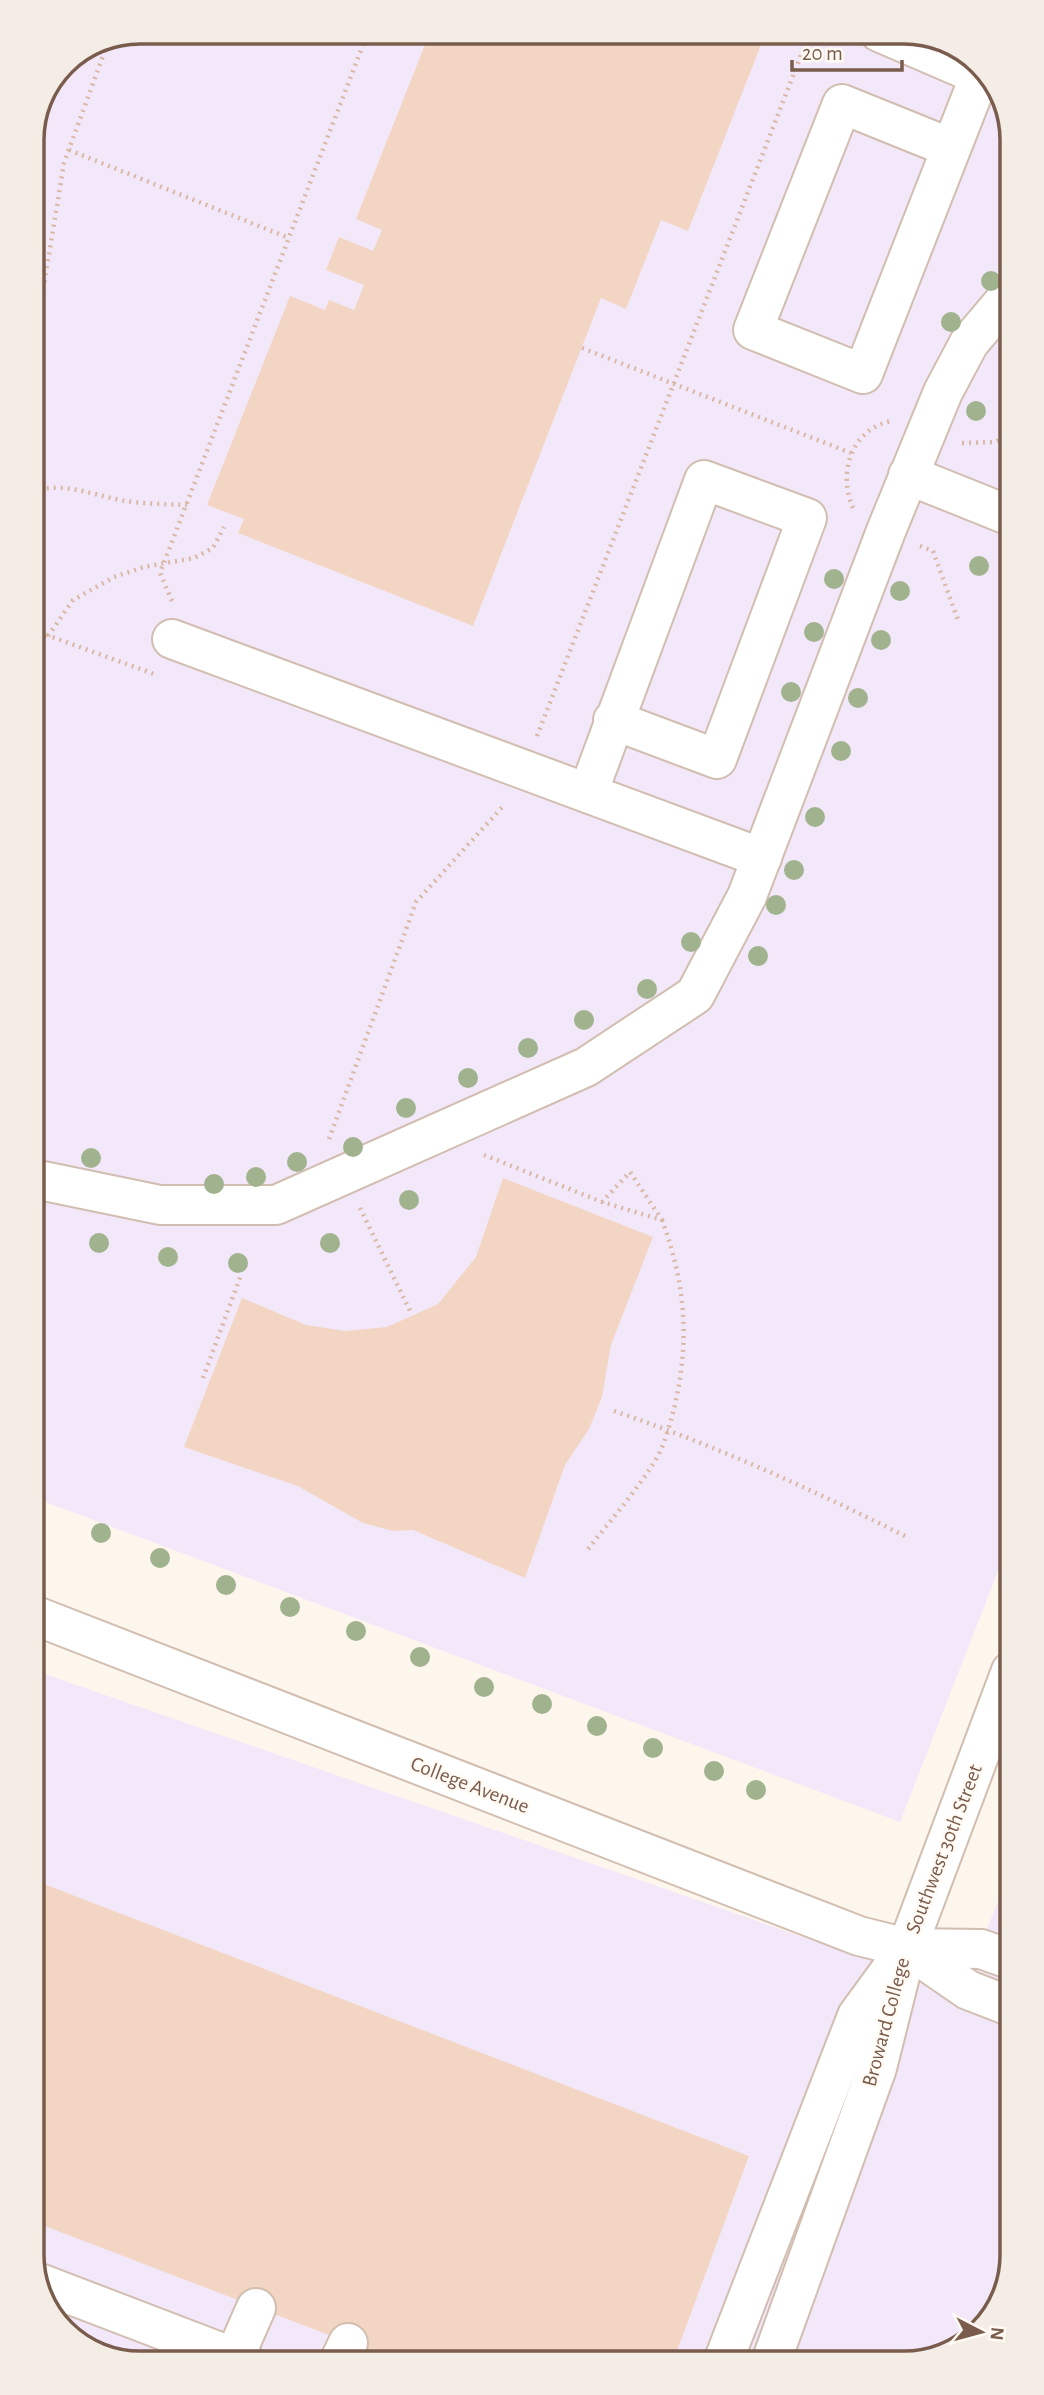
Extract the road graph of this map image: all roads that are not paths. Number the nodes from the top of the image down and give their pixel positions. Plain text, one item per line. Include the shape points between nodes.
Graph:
1 (907, 44) edge
2 (972, 72) edge
3 (981, 82) edge
4 (951, 148) junction
5 (1000, 306) edge
6 (908, 475) junction
7 (1000, 512) edge
8 (172, 639) road end
9 (613, 720) junction
10 (588, 793) junction
11 (762, 858) junction
12 (44, 1181) edge
13 (44, 1619) edge
14 (1000, 1700) edge
15 (906, 1948) junction
16 (1000, 1956) edge
17 (1000, 2002) edge
18 (49, 2287) edge
19 (256, 2308) dead end
20 (217, 2351) edge
21 (243, 2351) edge
22 (727, 2351) edge
23 (775, 2351) edge

1 - 2 street
3 - 4 street
4 - 4 street via 863,374 753,330 842,104
5 - 6 street via 969,343
6 - 7 street
6 - 11 street
8 - 10 street
9 - 9 street via 704,480 807,518 717,760
9 - 10 street
10 - 11 street
11 - 12 street via 695,995 586,1067 345,1177 276,1205 160,1205
13 - 15 street, College Avenue via 859,1936
14 - 15 street, Southwest 30th Street
15 - 16 street, College Avenue via 981,1949
15 - 17 street, College Avenue via 968,1990
15 - 22 street, Broward College via 858,2016
15 - 23 street, Broward College via 877,2068
18 - 20 street
19 - 21 street

